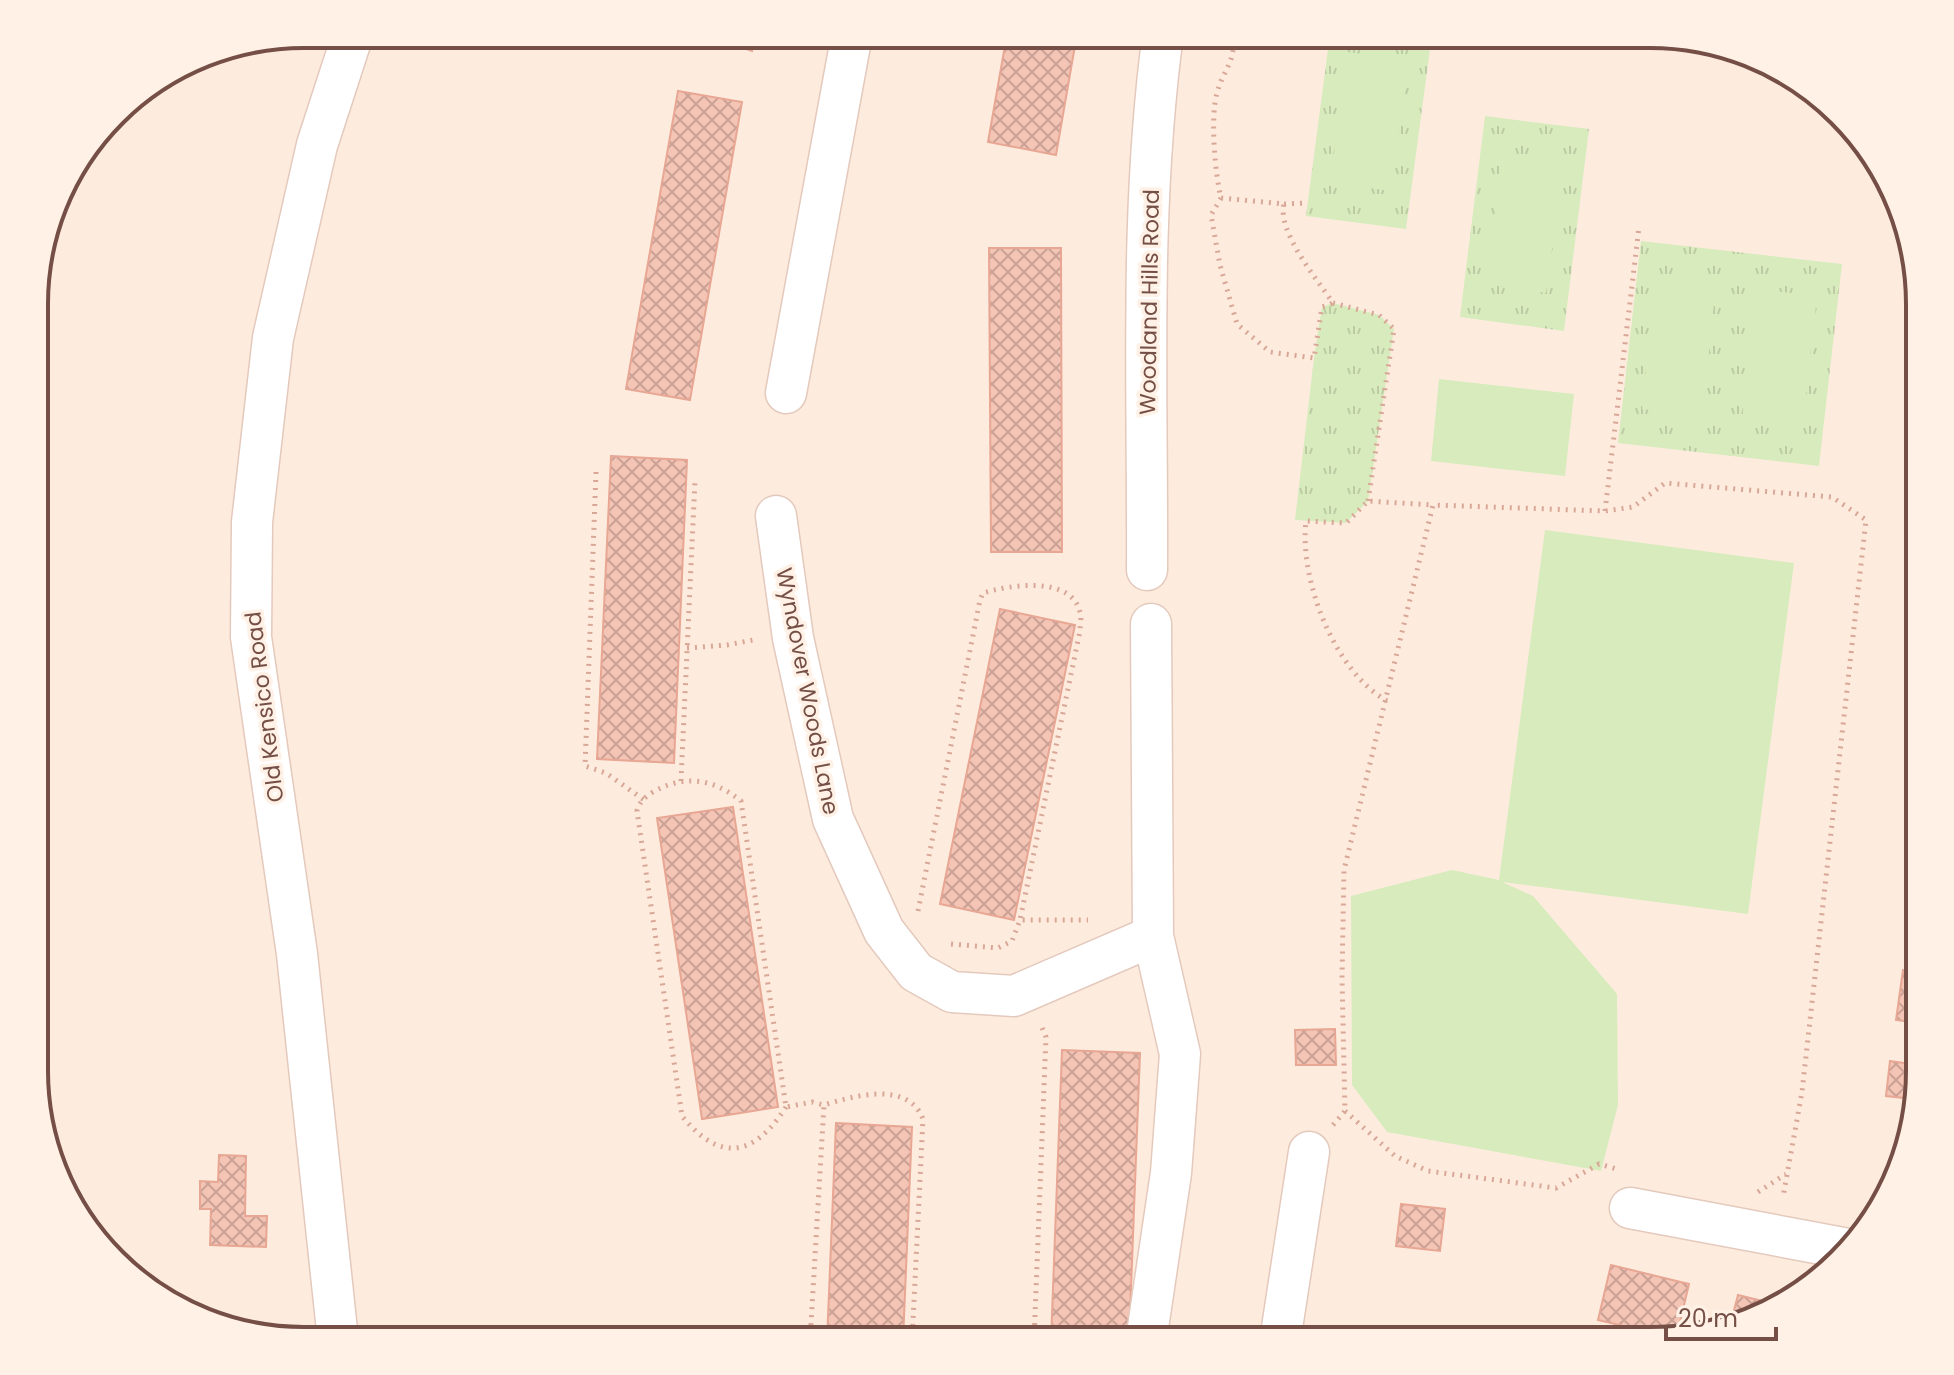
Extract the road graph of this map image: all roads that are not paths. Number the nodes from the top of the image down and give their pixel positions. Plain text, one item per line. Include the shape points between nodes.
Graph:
1 (348, 49) edge
2 (849, 49) edge
3 (1161, 49) edge
4 (786, 393) dead end
5 (776, 516) dead end
6 (1147, 570) dead end
7 (1151, 624) dead end
8 (1153, 936) junction
9 (1309, 1152) dead end
10 (1629, 1190) road end
11 (1836, 1246) edge
12 (337, 1326) edge
13 (1148, 1327) edge
14 (1282, 1327) edge

1 - 12 street, Old Kensico Road via 317,145 273,338 252,522 251,637 297,954
2 - 4 street
3 - 6 street, Woodland Hills Road via 1152,114 1149,215
5 - 8 street, Wyndover Woods Lane via 792,632 833,819 884,931 916,972 952,992 1014,996
7 - 8 street
8 - 13 street via 1180,1054 1171,1173
9 - 14 street
10 - 11 street

